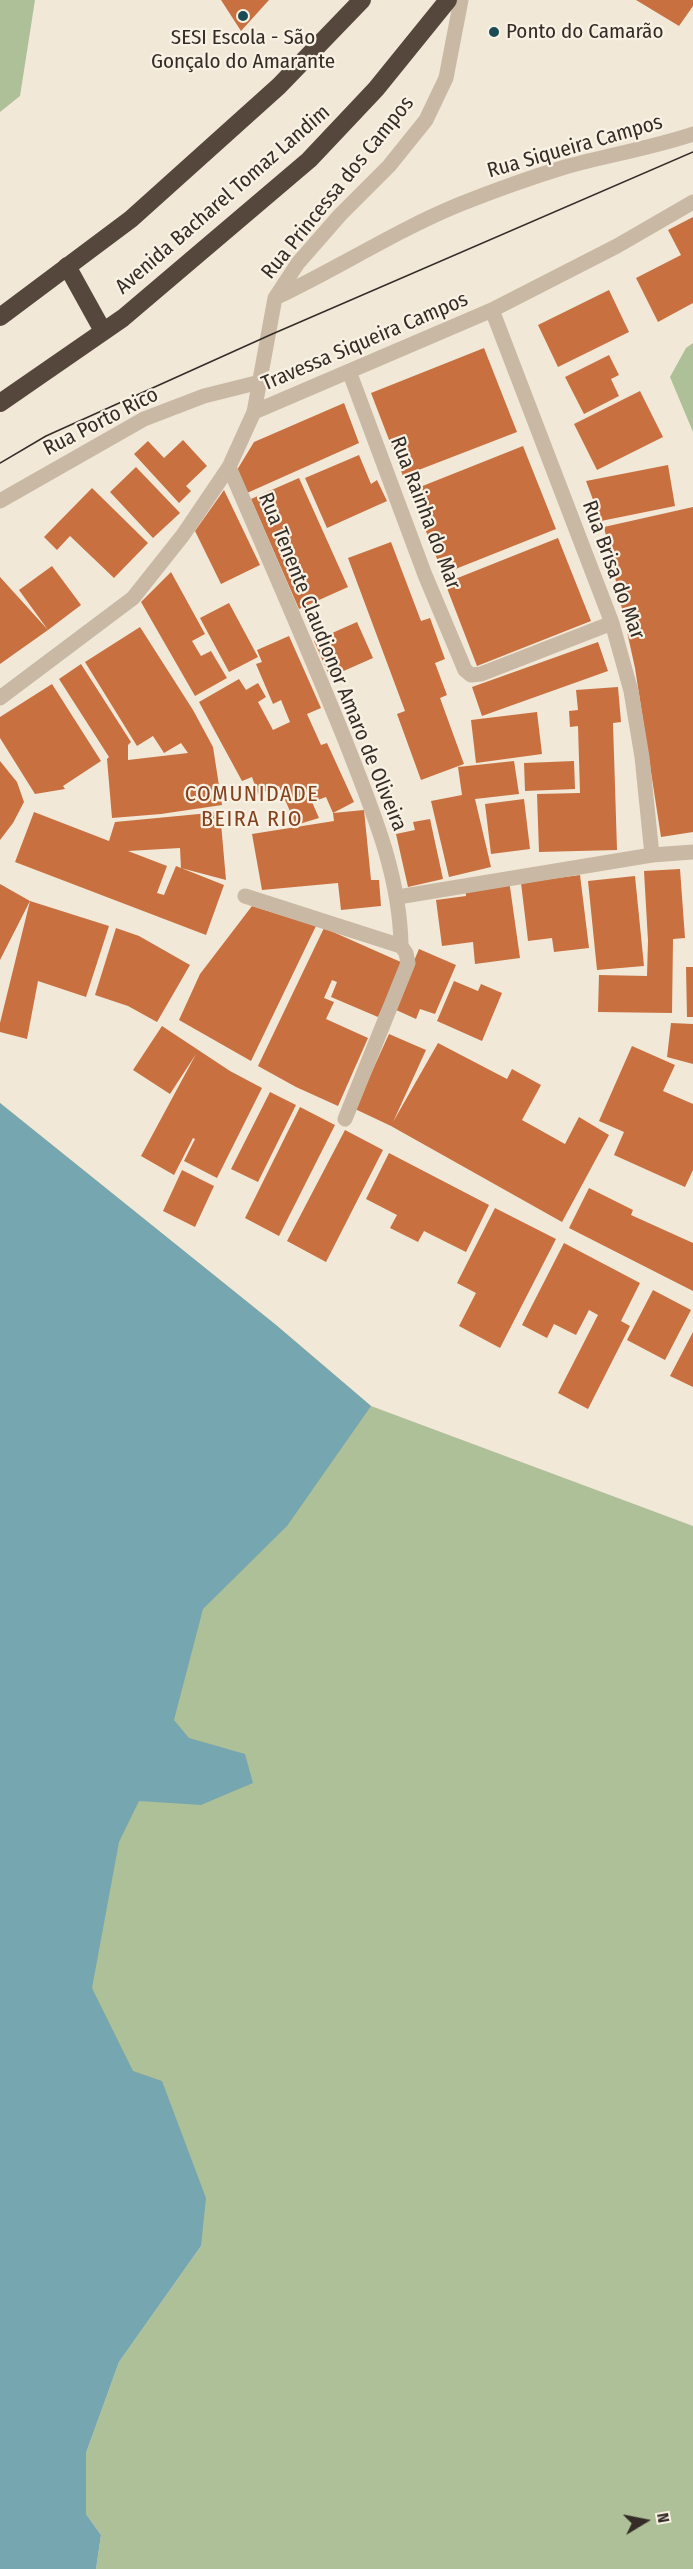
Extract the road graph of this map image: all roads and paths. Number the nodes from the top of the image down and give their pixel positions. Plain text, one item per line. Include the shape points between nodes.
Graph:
1 (362, 0) edge
2 (448, 0) edge
3 (461, 0) edge
4 (693, 134) edge
5 (693, 202) edge
6 (67, 266) junction
7 (275, 298) junction
8 (492, 310) junction
9 (0, 317) edge
10 (103, 331) junction
11 (349, 370) junction
12 (260, 382) junction
13 (0, 403) edge
14 (254, 412) junction
15 (229, 467) junction
16 (0, 501) edge
17 (612, 623) junction
18 (0, 698) edge
19 (693, 852) edge
20 (652, 855) junction
21 (245, 896) dead end
22 (398, 897) junction
23 (401, 946) junction
24 (345, 1119) dead end

1 - 6 highway via 279,86 130,219
2 - 10 highway, Avenida Bacharel Tomaz Landim via 376,89 309,160
3 - 7 street, Rua Princessa dos Campos via 447,78 426,120 389,166 298,263
4 - 7 street, Rua Siqueira Campos via 567,167 455,207
5 - 8 street
6 - 9 highway
6 - 10 highway
7 - 12 street, Rua Princessa dos Campos
8 - 11 street, Travessa Siqueira Campos
8 - 17 street, Rua Brisa do Mar
10 - 13 highway, Avenida Bacharel Tomaz Landim
11 - 14 street, Travessa Siqueira Campos
11 - 17 street, Rua Rainha do Mar via 425,575 465,670 471,675 481,674
12 - 14 street, Rua Princessa dos Campos
12 - 16 street, Rua Porto Rico via 204,396 144,419
14 - 15 street, Rua Princessa dos Campos
15 - 18 street, Rua Princessa dos Campos via 183,535 133,598
15 - 22 street, Rua Tenente Claudionor Amaro de Oliveira via 314,662 381,834
17 - 20 street, Rua Brisa do Mar via 631,691
19 - 20 street
20 - 22 street
21 - 23 street
22 - 23 street, Rua Tenente Claudionor Amaro de Oliveira
23 - 24 street, Rua Tenente Claudionor Amaro de Oliveira via 408,963

